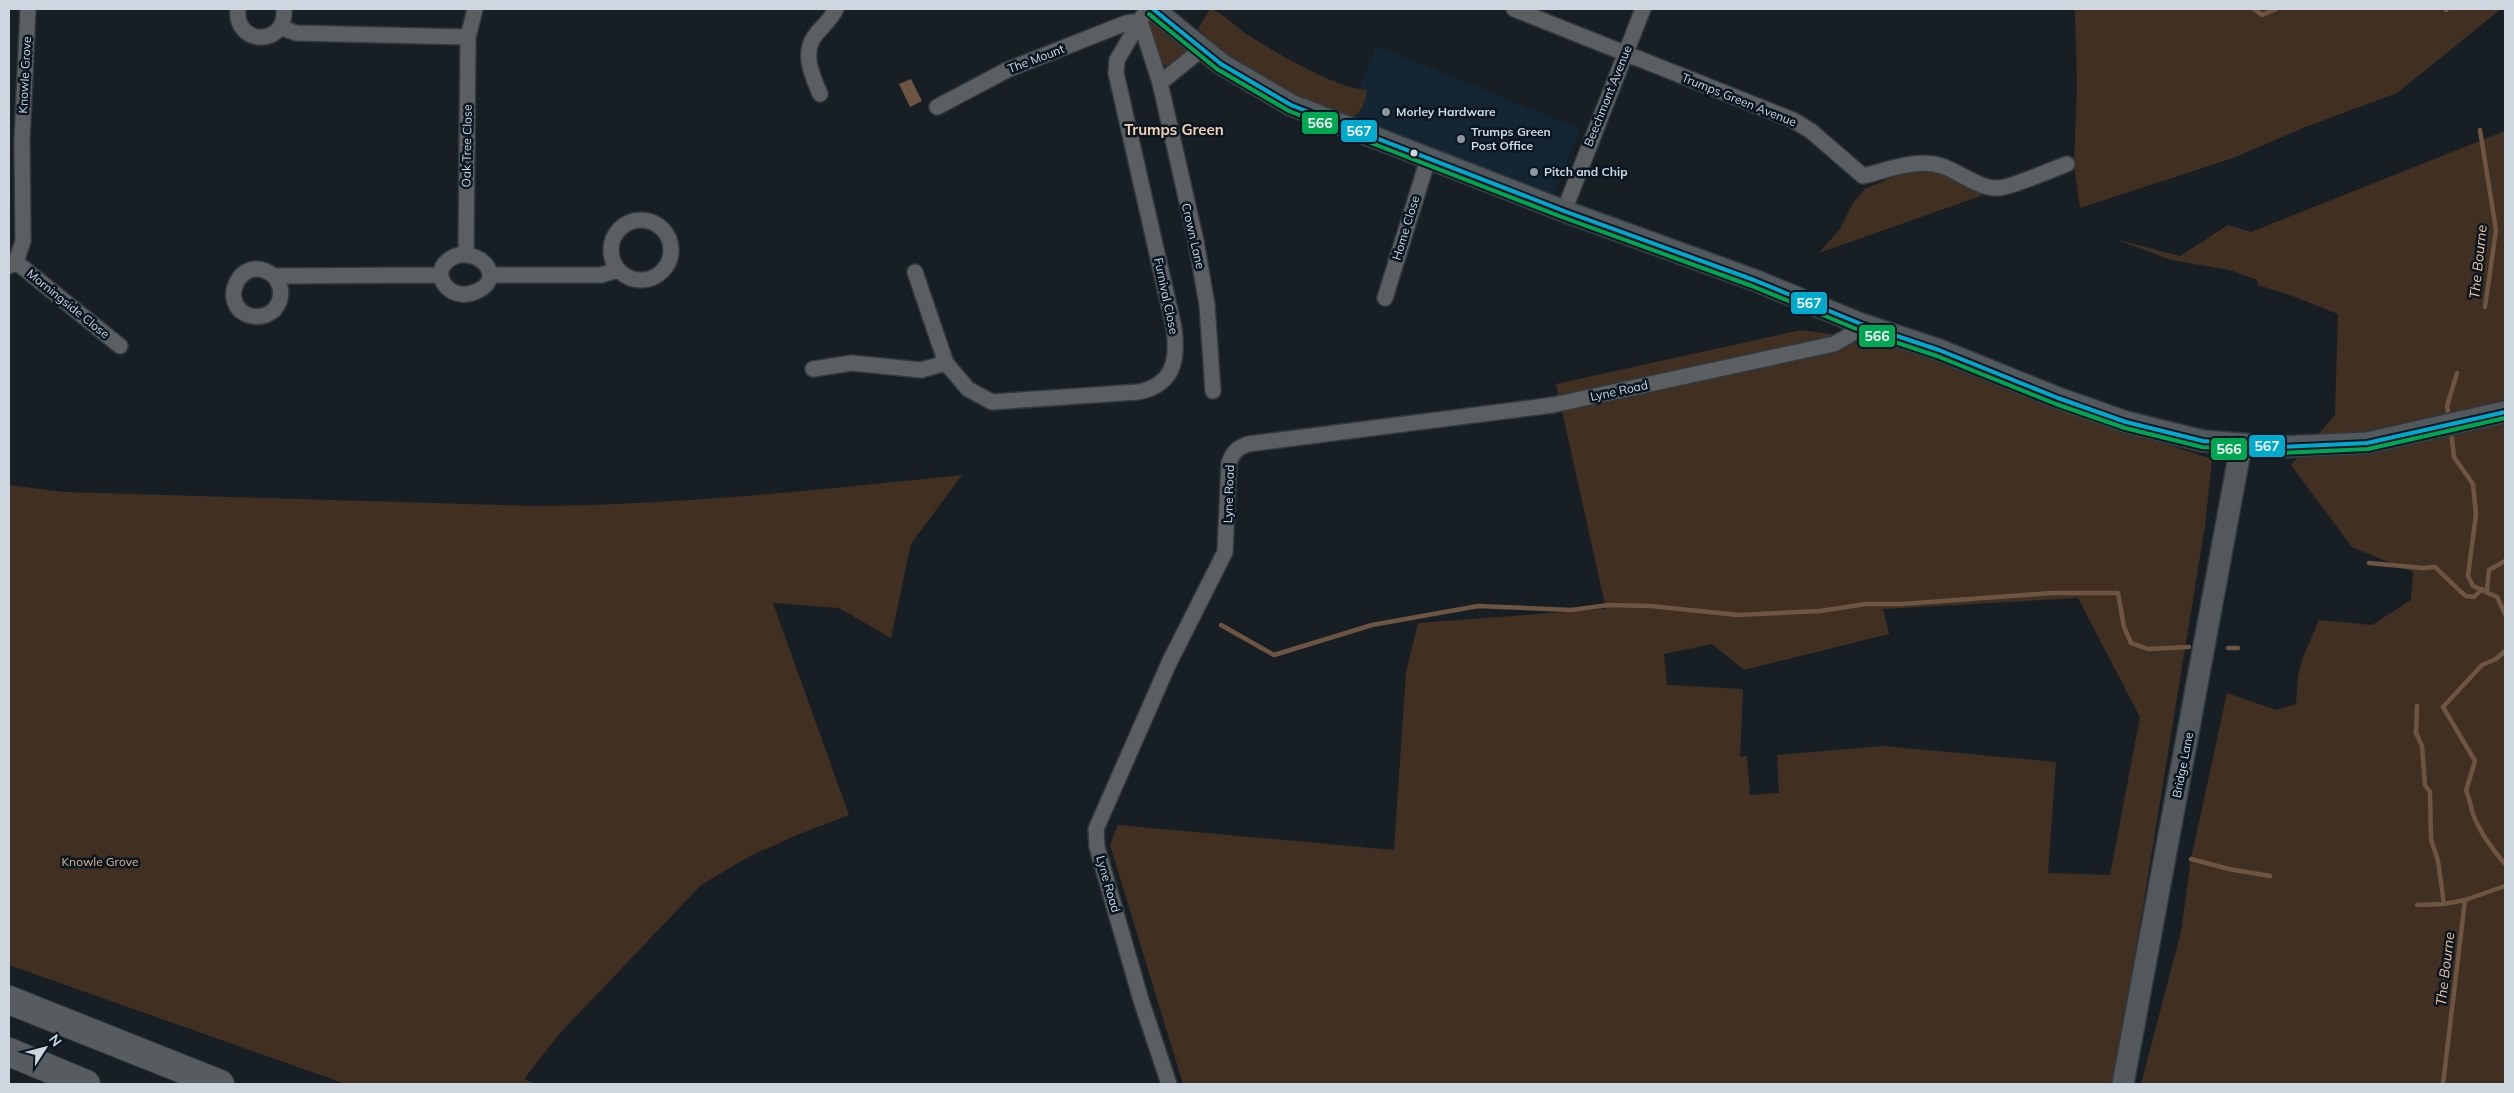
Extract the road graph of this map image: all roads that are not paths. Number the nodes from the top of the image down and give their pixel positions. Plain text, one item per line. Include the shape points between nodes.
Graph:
1 (28, 9) edge
2 (238, 9) edge
3 (284, 9) edge
4 (475, 9) edge
5 (836, 9) edge
6 (1147, 9) edge
7 (1153, 9) edge
8 (1514, 9) edge
9 (1642, 9) edge
10 (1139, 24) junction
11 (280, 27) junction
12 (468, 37) junction
13 (1202, 49) junction
14 (1624, 54) junction
15 (1160, 83) junction
16 (820, 94) dead end
17 (937, 107) dead end
18 (15, 140) edge
19 (1428, 159) junction
20 (2067, 164) dead end
21 (1564, 211) junction
22 (466, 254) junction
23 (12, 264) edge
24 (618, 270) junction
25 (915, 272) dead end
26 (440, 275) junction
27 (490, 275) junction
28 (274, 276) dead end
29 (1385, 298) dead end
30 (1861, 324) junction
31 (120, 346) dead end
32 (946, 363) junction
33 (812, 370) dead end
34 (1213, 391) dead end
35 (2505, 412) edge
36 (2241, 446) junction
37 (9, 1000) edge
38 (9, 1052) edge
39 (86, 1084) edge
40 (220, 1084) edge
41 (1169, 1084) edge
42 (2124, 1084) edge

1 - 18 street, Knowle Grove
2 - 11 street via 239,22 252,36 264,37
3 - 11 street
4 - 12 street, Oak Tree Close
5 - 16 street via 814,37 808,54
6 - 10 street, Furnival Close
7 - 13 street
8 - 14 street, Trumps Green Avenue
9 - 14 street, Beechmont Avenue
10 - 15 street, Crown Lane
10 - 17 street, The Mount via 1126,23 1007,70
10 - 32 street, Furnival Close via 1117,60 1116,73 1174,328 1176,346 1167,377 1161,384 1138,392 992,402 968,389
11 - 12 street via 296,32
12 - 22 street, Oak Tree Close
13 - 15 street
13 - 19 street via 1241,78 1291,105
14 - 20 street, Trumps Green Avenue via 1793,120 1811,131 1863,176 1904,166 1931,164 1960,173 1979,184 1999,188
14 - 21 street, Beechmont Avenue
15 - 34 street, Crown Lane via 1204,286
18 - 23 street, Knowle Grove via 23,241
19 - 21 street
19 - 29 street, Home Close
21 - 30 street via 1754,280
22 - 26 street via 449,260 441,268
22 - 27 street via 482,260
23 - 31 street, Morningside Close
24 - 24 street via 635,280 645,280 662,272 671,254 669,240 661,227 642,220 624,226 615,235 611,246 612,259
24 - 27 street via 601,275
25 - 32 street, Furnival Close
26 - 27 street via 450,290 465,294 485,286
26 - 28 street
30 - 36 street via 1939,350 2126,422 2203,441
30 - 41 street, Lyne Road via 1834,344 1553,404 1248,444 1232,453 1225,552 1169,663 1096,829 1097,847
32 - 33 street via 921,370 852,363
35 - 36 street via 2367,444
36 - 42 street, Bridge Lane
37 - 40 highway
38 - 39 highway

